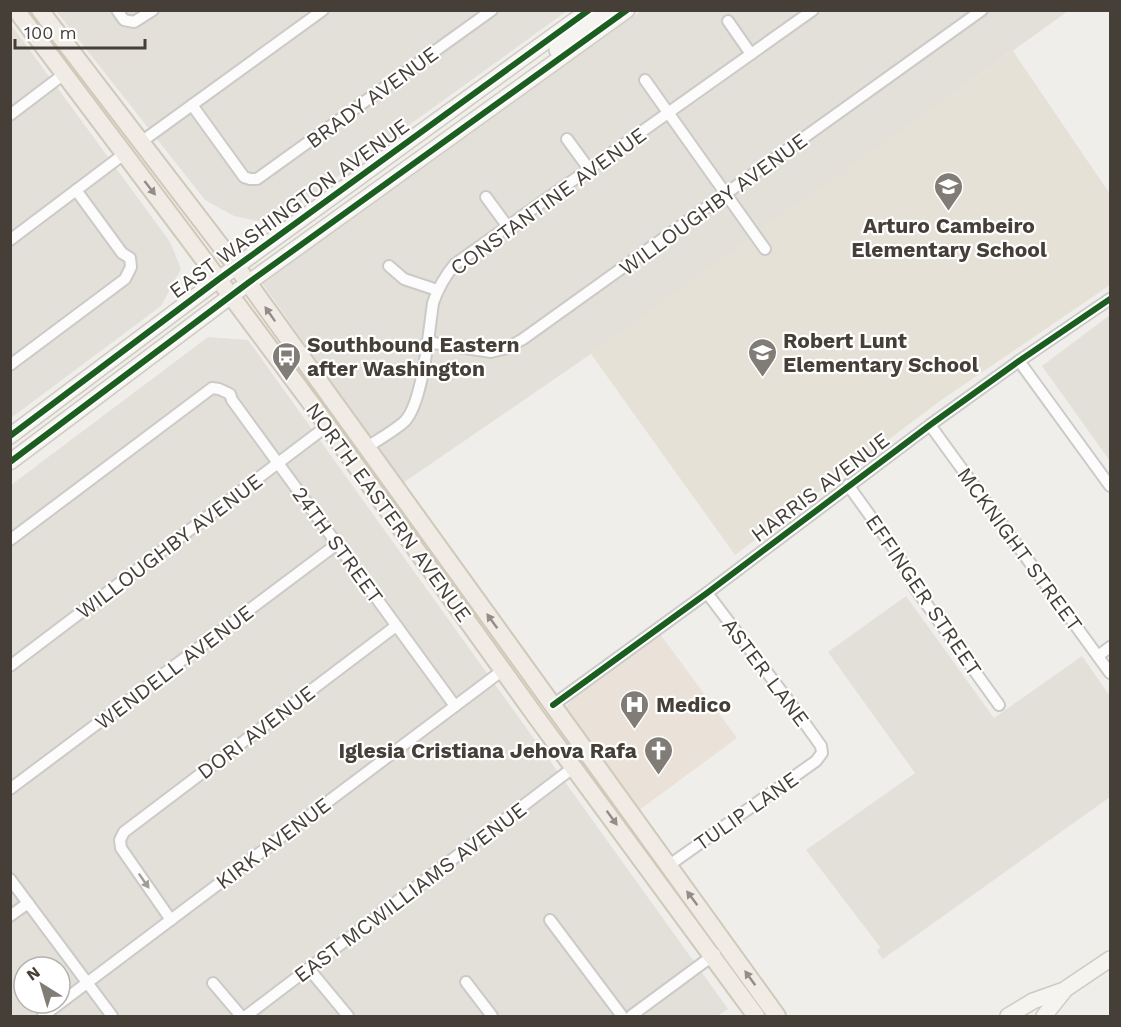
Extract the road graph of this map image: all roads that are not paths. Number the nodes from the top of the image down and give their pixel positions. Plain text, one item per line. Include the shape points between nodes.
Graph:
1 (16, 10) edge
2 (40, 10) edge
3 (117, 10) edge
4 (153, 10) edge
5 (323, 10) edge
6 (492, 10) edge
7 (589, 10) edge
8 (605, 10) edge
9 (813, 10) edge
10 (982, 10) edge
11 (621, 12) edge
12 (728, 21) dead end
13 (751, 54) junction
14 (64, 74) junction
15 (645, 80) dead end
16 (511, 94) junction
17 (192, 105) junction
18 (12, 111) edge
19 (118, 112) junction
20 (668, 113) junction
21 (567, 139) dead end
22 (141, 142) junction
23 (124, 154) junction
24 (589, 169) junction
25 (76, 190) junction
26 (726, 195) junction
27 (486, 196) dead end
28 (508, 227) junction
29 (10, 240) edge
30 (765, 249) dead end
31 (236, 266) junction
32 (388, 266) dead end
33 (219, 279) junction
34 (248, 283) junction
35 (437, 290) junction
36 (231, 296) junction
37 (1110, 299) edge
38 (427, 342) junction
39 (1019, 361) junction
40 (10, 365) edge
41 (316, 410) junction
42 (930, 425) junction
43 (327, 426) junction
44 (10, 436) edge
45 (366, 448) junction
46 (10, 462) edge
47 (278, 463) junction
48 (848, 485) junction
49 (1110, 486) edge
50 (10, 540) edge
51 (337, 544) junction
52 (707, 593) junction
53 (396, 626) junction
54 (486, 646) junction
55 (1110, 647) edge
56 (1098, 656) junction
57 (10, 666) edge
58 (503, 670) junction
59 (1110, 673) edge
60 (553, 705) junction
61 (999, 705) dead end
62 (454, 706) junction
63 (822, 753) joint
64 (574, 767) junction
65 (10, 789) edge
66 (636, 822) junction
67 (668, 866) junction
68 (10, 879) edge
69 (28, 903) junction
70 (10, 916) edge
71 (171, 920) junction
72 (550, 920) dead end
73 (726, 946) junction
74 (712, 956) junction
75 (1110, 959) edge
76 (309, 969) junction
77 (466, 982) dead end
78 (87, 983) junction
79 (213, 983) dead end
80 (1064, 990) junction
81 (1033, 1001) junction
82 (43, 1017) edge
83 (112, 1017) edge
84 (242, 1017) edge
85 (246, 1017) edge
86 (348, 1017) edge
87 (492, 1017) edge
88 (622, 1017) edge
89 (631, 1017) edge
90 (756, 1017) edge
91 (777, 1017) edge
92 (1008, 1017) edge
93 (1020, 1017) edge
94 (1044, 1017) edge

1 - 14 main road, NORTH EASTERN AVENUE
2 - 19 main road, NORTH EASTERN AVENUE
3 - 4 street via 129,22 140,20
5 - 17 street
6 - 17 street, BRADY AVENUE via 257,179 244,177
7 - 31 main road, EAST WASHINGTON AVENUE
8 - 16 main road
9 - 13 street, CONSTANTINE AVENUE
10 - 26 street, WILLOUGHBY AVENUE
11 - 16 main road, EAST WASHINGTON AVENUE
12 - 13 street
13 - 20 street, CONSTANTINE AVENUE
14 - 18 street
14 - 19 main road via 72,72 102,108
14 - 23 main road, NORTH EASTERN AVENUE
15 - 20 street
16 - 34 main road, EAST WASHINGTON AVENUE
17 - 22 street
19 - 22 main road, NORTH EASTERN AVENUE
20 - 24 street, CONSTANTINE AVENUE
20 - 26 street
21 - 24 street
22 - 31 main road, NORTH EASTERN AVENUE
23 - 25 street
23 -> 33 main road, NORTH EASTERN AVENUE
24 - 28 street, CONSTANTINE AVENUE
25 - 29 street
25 - 40 street via 122,253 130,258 131,267 125,279
26 - 30 street
26 - 38 street, WILLOUGHBY AVENUE via 507,348 491,352
27 - 28 street
28 - 35 street, CONSTANTINE AVENUE via 455,264
31 - 33 main road, EAST WASHINGTON AVENUE
31 - 34 main road, NORTH EASTERN AVENUE
32 - 35 street via 404,279
33 - 36 main road, NORTH EASTERN AVENUE
33 - 44 main road, EAST WASHINGTON AVENUE
34 - 36 main road, EAST WASHINGTON AVENUE
45 -> 34 main road, NORTH EASTERN AVENUE
35 - 38 street, CONSTANTINE AVENUE
36 - 41 main road, NORTH EASTERN AVENUE
36 - 46 main road, EAST WASHINGTON AVENUE
37 - 39 street, HARRIS AVENUE
38 - 45 street, CONSTANTINE AVENUE via 413,409 405,421
39 - 42 street, HARRIS AVENUE
39 - 49 street
41 - 43 main road, NORTH EASTERN AVENUE
41 - 45 main road via 331,419 350,443
42 - 48 street, HARRIS AVENUE
42 - 56 street, MCKNIGHT STREET
43 - 47 street, WILLOUGHBY AVENUE
43 - 54 main road, NORTH EASTERN AVENUE
60 -> 45 main road, NORTH EASTERN AVENUE
47 - 50 street, 24TH STREET via 230,394 212,388
47 - 51 street, 24TH STREET
47 - 57 street, WILLOUGHBY AVENUE
48 - 52 street, HARRIS AVENUE
48 - 61 street, EFFINGER STREET via 897,553 915,588
51 - 53 street, 24TH STREET
51 - 65 street, WENDELL AVENUE
52 - 60 street, HARRIS AVENUE
52 - 63 street, ASTER LANE via 791,704
53 - 62 street, 24TH STREET
53 -> 71 street, DORI AVENUE via 124,832 121,848
54 - 58 main road, NORTH EASTERN AVENUE
54 - 60 main road via 503,652 538,700
55 - 56 street
56 - 59 street, MCKNIGHT STREET
58 - 62 street, KIRK AVENUE
58 - 64 main road, NORTH EASTERN AVENUE
60 - 66 main road, NORTH EASTERN AVENUE
62 - 71 street, KIRK AVENUE
63 - 67 street, TULIP LANE
64 - 66 main road via 583,766
64 -> 74 main road, NORTH EASTERN AVENUE
64 - 76 street, EAST MCWILLIAMS AVENUE
66 - 67 main road, NORTH EASTERN AVENUE
73 -> 67 main road, NORTH EASTERN AVENUE
68 - 69 street
69 - 70 street
69 - 78 street
71 - 78 street, KIRK AVENUE
72 - 88 street
73 - 74 street
91 -> 73 main road, NORTH EASTERN AVENUE
74 - 89 street
74 - 90 main road, NORTH EASTERN AVENUE
75 - 80 main road
76 - 85 street, EAST MCWILLIAMS AVENUE
76 - 86 street
77 - 87 street
78 - 82 street, KIRK AVENUE
78 - 83 street
79 - 84 street
80 - 81 main road
80 - 94 main road
81 - 92 main road
81 - 93 main road

